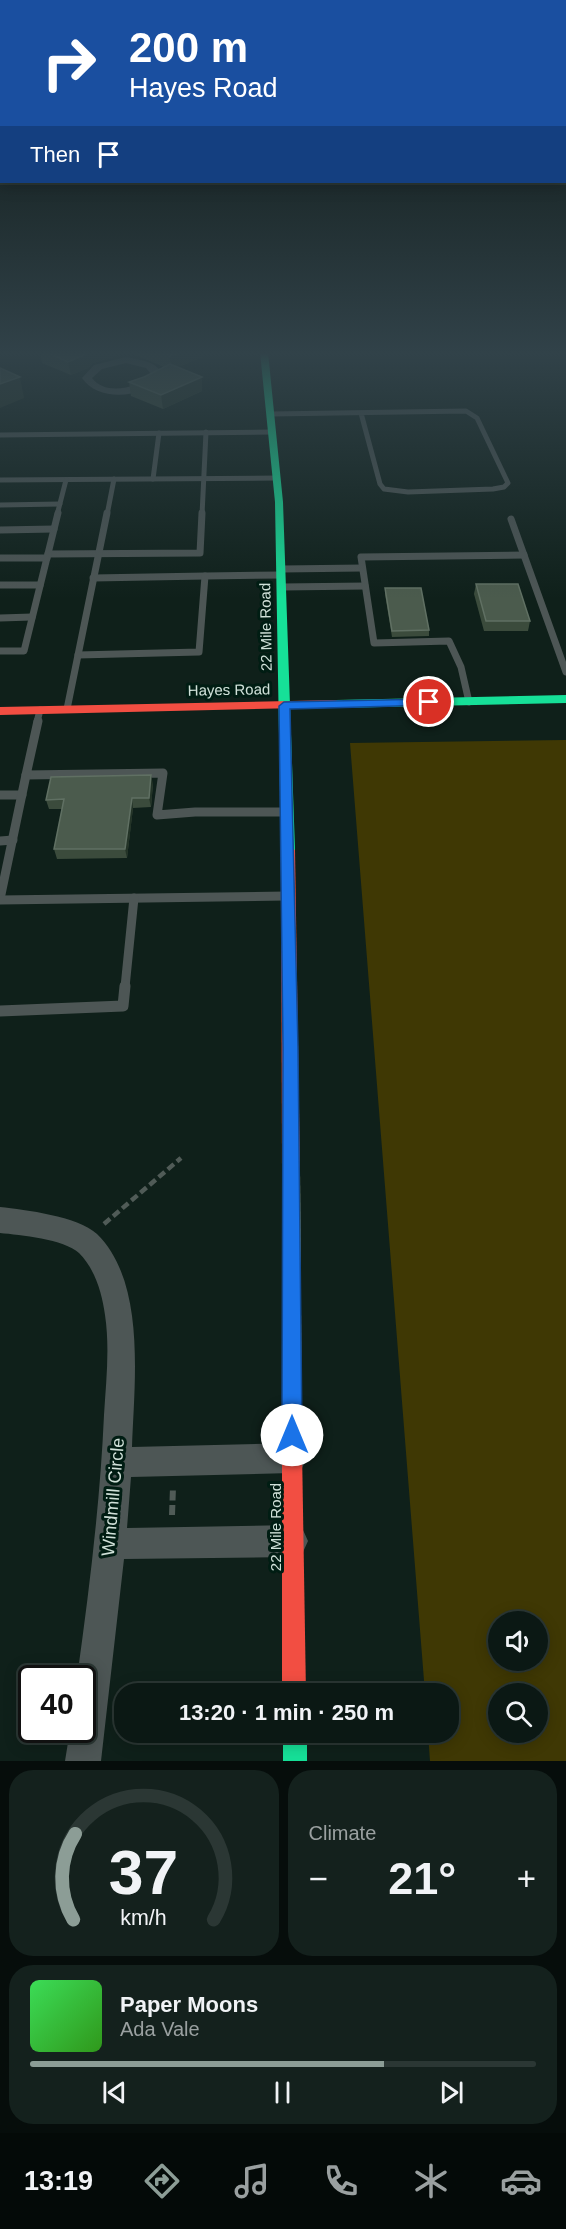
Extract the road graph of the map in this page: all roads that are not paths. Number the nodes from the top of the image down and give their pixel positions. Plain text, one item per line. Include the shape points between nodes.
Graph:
1 (65, 434) edge
2 (159, 434) edge
3 (206, 434) edge
4 (272, 434) edge
5 (367, 434) edge
6 (483, 434) edge
7 (0, 435) edge
8 (202, 478) junction
9 (277, 478) junction
10 (114, 479) junction
11 (153, 479) junction
12 (0, 480) edge
13 (66, 480) junction
14 (60, 504) junction
15 (0, 505) edge
16 (511, 519) dead end
17 (54, 529) junction
18 (0, 530) edge
19 (98, 554) junction
20 (524, 555) junction
21 (47, 556) junction
22 (0, 558) edge
23 (363, 568) junction
24 (205, 576) junction
25 (282, 577) junction
26 (93, 578) junction
27 (0, 585) edge
28 (40, 585) junction
29 (365, 586) junction
30 (32, 617) junction
31 (0, 618) edge
32 (0, 651) edge
33 (78, 655) junction
34 (566, 672) edge
35 (566, 699) edge
36 (469, 702) junction
37 (284, 706) junction
38 (40, 710) junction
39 (67, 710) junction
40 (0, 711) edge
41 (26, 775) junction
42 (0, 795) edge
43 (22, 795) junction
44 (286, 812) junction
45 (0, 840) edge
46 (12, 840) junction
47 (289, 896) junction
48 (134, 898) junction
49 (0, 900) edge
50 (0, 1011) edge
51 (0, 1220) edge
52 (292, 1458) junction
53 (118, 1462) junction
54 (292, 1540) junction
55 (110, 1544) junction
56 (294, 1683) edge
57 (295, 1743) edge
58 (83, 1761) edge
59 (295, 1761) edge

1 - 7 lane
2 - 11 lane
3 - 8 lane
4 - 9 street, 22 Mile Road
5 - 6 lane via 380,484 384,489 408,492 504,487 508,483
8 - 9 lane
8 - 11 lane
8 - 19 lane via 200,553
9 - 25 street, 22 Mile Road
10 - 11 lane
10 - 13 lane
10 - 19 lane
12 - 13 lane
13 - 14 lane
14 - 15 lane
14 - 17 lane
16 - 20 lane
17 - 18 lane
17 - 21 lane
19 - 21 lane
19 - 26 lane
20 - 23 lane via 361,557
20 - 34 lane
21 - 22 lane
21 - 28 lane
23 - 25 lane
23 - 29 lane
24 - 25 lane
24 - 26 lane
24 - 33 lane via 199,652
25 - 29 lane
25 - 37 street, 22 Mile Road
26 - 33 lane
27 - 28 lane
28 - 30 lane
29 - 36 lane via 374,643 449,641 461,666
30 - 31 lane
30 - 32 lane via 24,651
33 - 39 lane
35 - 36 street, Hayes Road
36 - 37 street, Hayes Road
37 - 39 street, Hayes Road
37 - 44 street, 22 Mile Road
38 - 39 street, Hayes Road
38 - 40 street, Hayes Road
38 - 41 lane
41 - 43 lane
41 - 44 lane via 163,773 158,815
42 - 43 lane
43 - 46 lane
44 - 47 street, 22 Mile Road
45 - 46 lane
46 - 49 lane
47 - 48 lane
47 - 52 street, 22 Mile Road
48 - 49 lane
48 - 50 lane via 123,1006
51 - 53 street, Windmill Circle via 26,1221 85,1241 101,1262 117,1303 121,1355
52 - 53 street
52 - 54 street, 22 Mile Road
53 - 55 street, Windmill Circle
54 - 55 street
54 - 56 street, 22 Mile Road
55 - 58 street, Windmill Circle
57 - 59 street

